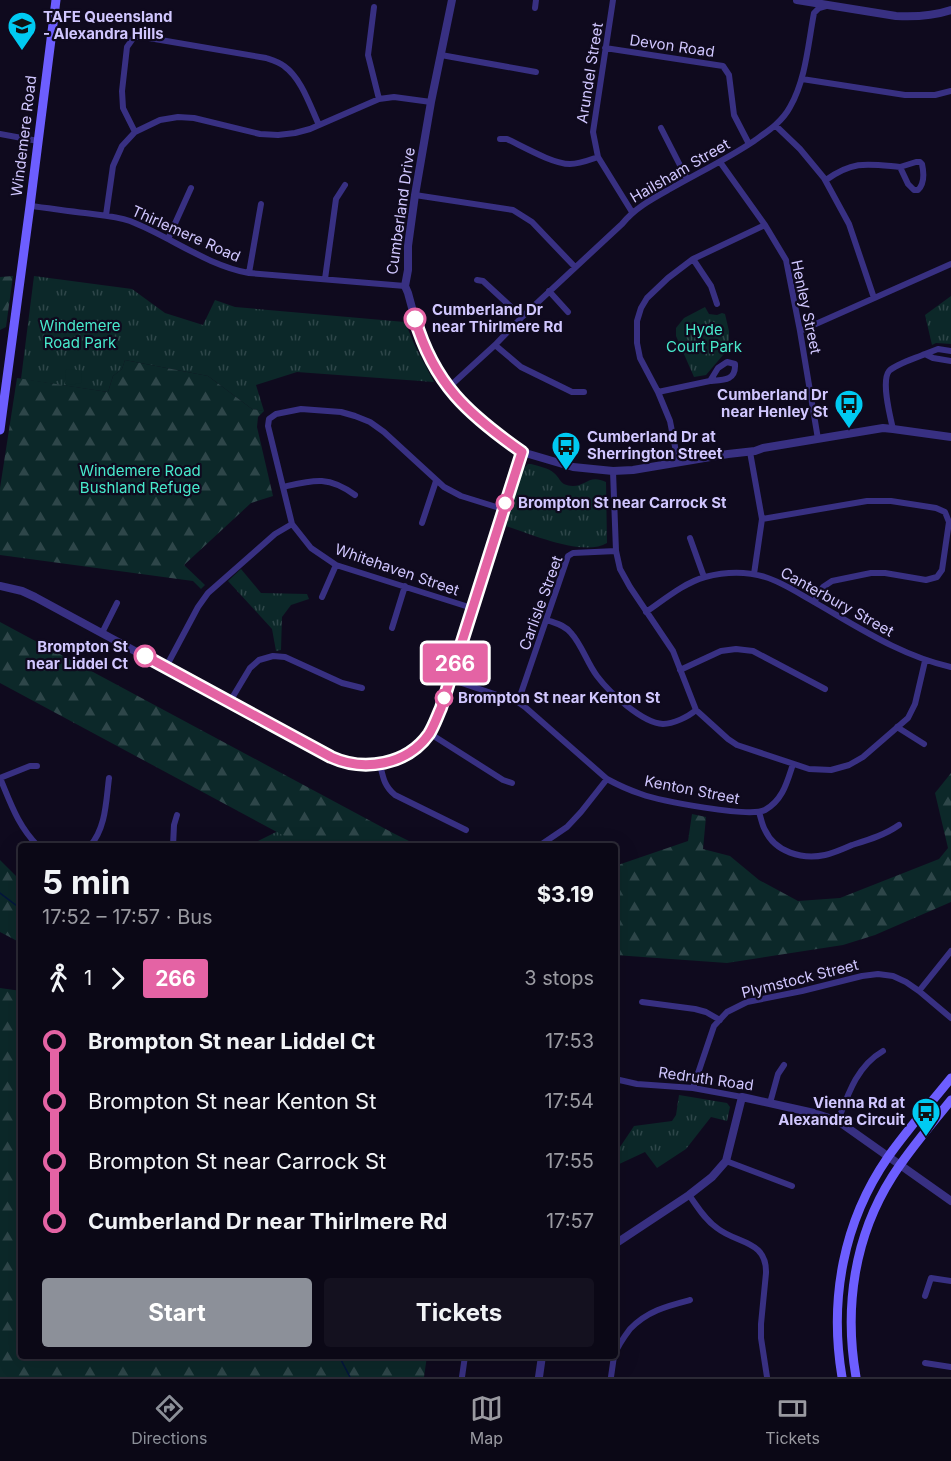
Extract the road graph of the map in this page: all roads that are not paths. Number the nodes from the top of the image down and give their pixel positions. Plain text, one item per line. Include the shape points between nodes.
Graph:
1 (57, 0) edge
2 (452, 0) edge
3 (536, 0) edge
4 (613, 0) edge
5 (797, 0) edge
6 (829, 5) junction
7 (374, 8) dead end
8 (535, 8) dead end
9 (951, 10) edge
10 (605, 48) junction
11 (441, 56) junction
12 (536, 72) dead end
13 (802, 79) junction
14 (951, 91) edge
15 (379, 99) junction
16 (431, 102) junction
17 (319, 125) junction
18 (776, 126) junction
19 (661, 128) dead end
20 (135, 132) junction
21 (0, 134) edge
22 (500, 139) dead end
23 (38, 141) junction
24 (749, 144) junction
25 (598, 157) junction
26 (720, 162) junction
27 (900, 167) junction
28 (687, 179) junction
29 (825, 180) junction
30 (345, 185) dead end
31 (191, 188) dead end
32 (415, 195) junction
33 (261, 204) dead end
34 (30, 206) junction
35 (632, 212) junction
36 (106, 215) junction
37 (765, 225) junction
38 (168, 239) junction
39 (693, 259) junction
40 (951, 264) edge
41 (575, 267) junction
42 (249, 273) junction
43 (325, 279) junction
44 (477, 280) dead end
45 (405, 286) junction
46 (549, 291) junction
47 (874, 298) junction
48 (717, 304) dead end
49 (568, 312) dead end
50 (522, 317) junction
51 (800, 331) junction
52 (495, 345) junction
53 (951, 351) edge
54 (925, 354) junction
55 (951, 361) edge
56 (710, 381) dead end
57 (448, 388) junction
58 (584, 392) dead end
59 (658, 392) junction
60 (892, 429) junction
61 (0, 430) edge
62 (951, 437) edge
63 (818, 439) junction
64 (522, 452) junction
65 (750, 452) junction
66 (678, 462) junction
67 (614, 471) junction
68 (436, 482) junction
69 (283, 487) junction
70 (355, 495) dead end
71 (503, 509) junction
72 (762, 519) junction
73 (422, 523) dead end
74 (292, 524) junction
75 (690, 538) dead end
76 (616, 550) junction
77 (336, 565) junction
78 (754, 574) junction
79 (704, 577) junction
80 (0, 586) edge
81 (405, 586) junction
82 (322, 597) dead end
83 (814, 602) junction
84 (117, 603) dead end
85 (472, 608) junction
86 (646, 612) junction
87 (547, 620) junction
88 (392, 628) dead end
89 (102, 633) junction
90 (925, 661) junction
91 (166, 667) junction
92 (951, 667) edge
93 (680, 670) junction
94 (450, 679) junction
95 (362, 688) dead end
96 (825, 689) dead end
97 (518, 702) junction
98 (230, 703) junction
99 (696, 710) junction
100 (897, 728) junction
101 (429, 733) junction
102 (924, 744) dead end
103 (380, 764) junction
104 (793, 764) junction
105 (37, 765) dead end
106 (0, 778) edge
107 (109, 778) dead end
108 (607, 779) junction
109 (512, 783) dead end
110 (759, 812) junction
111 (177, 815) dead end
112 (899, 825) dead end
113 (466, 830) dead end
114 (35, 843) edge
115 (92, 843) edge
116 (173, 843) edge
117 (543, 843) edge
118 (951, 951) edge
119 (919, 990) junction
120 (642, 1002) dead end
121 (951, 1018) edge
122 (720, 1020) junction
123 (883, 1051) dead end
124 (784, 1065) dead end
125 (951, 1078) edge
126 (618, 1080) edge
127 (693, 1088) junction
128 (742, 1097) junction
129 (951, 1100) edge
130 (770, 1103) junction
131 (838, 1121) junction
132 (888, 1157) junction
133 (726, 1161) junction
134 (900, 1165) junction
135 (792, 1186) dead end
136 (689, 1195) junction
137 (951, 1201) edge
138 (618, 1242) edge
139 (951, 1281) edge
140 (925, 1296) dead end
141 (690, 1300) dead end
142 (618, 1346) edge
143 (465, 1359) edge
144 (542, 1359) edge
145 (614, 1359) edge
146 (925, 1363) dead end
147 (951, 1367) edge
148 (462, 1377) edge
149 (539, 1377) edge
150 (611, 1377) edge
151 (767, 1377) edge
152 (842, 1377) edge
153 (856, 1377) edge

1 - 23 main road, Windemere Road
2 - 11 street, Cumberland Drive
3 - 8 street
4 - 10 street, Arundel Street
5 - 6 street
6 - 9 street via 909,17
6 - 13 street, Hailsham Street via 814,13
7 - 15 street via 368,55
10 - 24 street, Devon Road via 723,66 729,75 734,115
10 - 25 street, Arundel Street via 592,132
11 - 12 street
11 - 16 street, Cumberland Drive
13 - 14 street via 905,95
13 - 18 street, Hailsham Street via 790,107
15 - 16 street
15 - 17 street
16 - 32 street, Cumberland Drive
17 - 20 street via 294,134 260,134 178,117 160,120
17 - 20 street via 301,86 282,64 266,58 134,37 127,47 122,91 123,108
18 - 24 street, Hailsham Street
18 - 29 street
19 - 28 street
20 - 36 street via 122,146 113,166
21 - 23 street
22 - 25 street via 557,162 579,164
23 - 34 main road, Windemere Road
24 - 26 street, Hailsham Street
25 - 35 street, Arundel Street
26 - 28 street, Hailsham Street
26 - 37 street, Henley Street
27 - 27 street via 921,163 922,184 918,190 911,188
27 - 29 street via 854,165
28 - 35 street, Hailsham Street
29 - 47 street via 849,224
30 - 43 street via 336,199
31 - 38 street
32 - 41 street via 513,210 532,222
32 - 45 street, Cumberland Drive
33 - 42 street
34 - 36 street, Thirlemere Road
34 - 61 main road, Windemere Road
35 - 41 street, Hailsham Street
36 - 38 street, Thirlemere Road
37 - 39 street
37 - 51 street, Henley Street via 786,260
38 - 42 street, Thirlemere Road via 223,266
39 - 48 street via 711,286
39 - 59 street via 647,298 637,321 640,358
40 - 47 street
41 - 46 street, Hailsham Street
42 - 43 street, Thirlemere Road
43 - 45 street, Thirlemere Road
44 - 50 street via 483,281
45 - 57 street, Cumberland Drive via 418,330
46 - 49 street
46 - 50 street, Hailsham Street
47 - 51 street
50 - 52 street, Hailsham Street
51 - 63 street, Henley Street
52 - 57 street, Hailsham Street
52 - 58 street via 521,367 572,392
53 - 54 street via 938,349
54 - 55 street
54 - 60 street via 887,374
56 - 59 street
57 - 64 street, Cumberland Drive via 471,413
59 - 66 street via 670,421
60 - 62 street, Cumberland Drive
60 - 63 street, Cumberland Drive
63 - 65 street, Cumberland Drive
64 - 67 street, Cumberland Drive via 573,467
64 - 71 street
65 - 66 street, Cumberland Drive
65 - 72 street
66 - 67 street, Cumberland Drive
67 - 76 street
68 - 69 street, Whitehaven Street via 370,422 341,412 301,409 269,419
68 - 71 street via 461,496
68 - 73 street
69 - 70 street via 328,481
69 - 74 street, Whitehaven Street
71 - 85 street
72 - 78 street
72 - 83 street via 867,501 891,501 945,512 949,522 942,570 937,577 926,580 871,573 832,581 823,586
74 - 77 street, Whitehaven Street via 311,548
74 - 91 street via 275,534 208,593
75 - 79 street
76 - 86 street via 621,569
76 - 87 street, Carlisle Street via 568,556
77 - 81 street, Whitehaven Street
77 - 82 street
78 - 79 street, Canterbury Street
78 - 83 street, Canterbury Street via 785,585
79 - 86 street, Canterbury Street
80 - 89 street via 36,597
81 - 85 street, Whitehaven Street
81 - 88 street
83 - 90 street, Canterbury Street
84 - 89 street
85 - 94 street
86 - 93 street via 673,651
87 - 97 street, Carlisle Street
87 - 99 street via 571,632 614,696 652,722 671,723
89 - 91 street
90 - 92 street, Canterbury Street
90 - 100 street via 915,704
91 - 98 street
93 - 96 street via 721,651 753,651
93 - 99 street
94 - 97 street, Kenton Street
94 - 101 street
95 - 98 street via 285,657 273,656 250,668
97 - 108 street, Kenton Street
98 - 103 street via 337,760 357,765
99 - 104 street via 738,745
100 - 102 street
100 - 104 street via 849,765 831,770
101 - 103 street via 408,753
101 - 109 street
103 - 113 street via 384,783 395,795
104 - 110 street, Kenton Street via 778,800
105 - 106 street
106 - 114 street via 17,820
107 - 115 street via 103,820
108 - 110 street, Kenton Street via 664,801
108 - 117 street via 567,827
110 - 112 street via 765,831 774,842 784,850 812,857 889,832
111 - 116 street
118 - 119 street
119 - 121 street, Plymstock Street
119 - 122 street, Plymstock Street via 893,976 862,976 747,1002
120 - 122 street via 695,1009
122 - 127 street, Plymstock Street via 714,1026
123 - 131 street via 862,1069
124 - 130 street
125 - 132 main road
126 - 127 street, Redruth Road
127 - 128 street, Redruth Road
128 - 130 street, Redruth Road
128 - 133 street
129 - 134 main road
130 - 131 street, Redruth Road
131 - 132 street, Redruth Road
132 - 134 street, Redruth Road
132 - 152 main road via 867,1193 843,1261 837,1326
133 - 135 street
133 - 136 street
134 - 137 street, Redruth Road
134 - 153 main road via 873,1214 857,1262 851,1300
136 - 138 street
136 - 151 street via 710,1223 755,1247 763,1256 766,1273 760,1338
139 - 140 street via 931,1278
141 - 142 street via 646,1315
143 - 148 street
144 - 149 street
145 - 150 street
146 - 147 street

